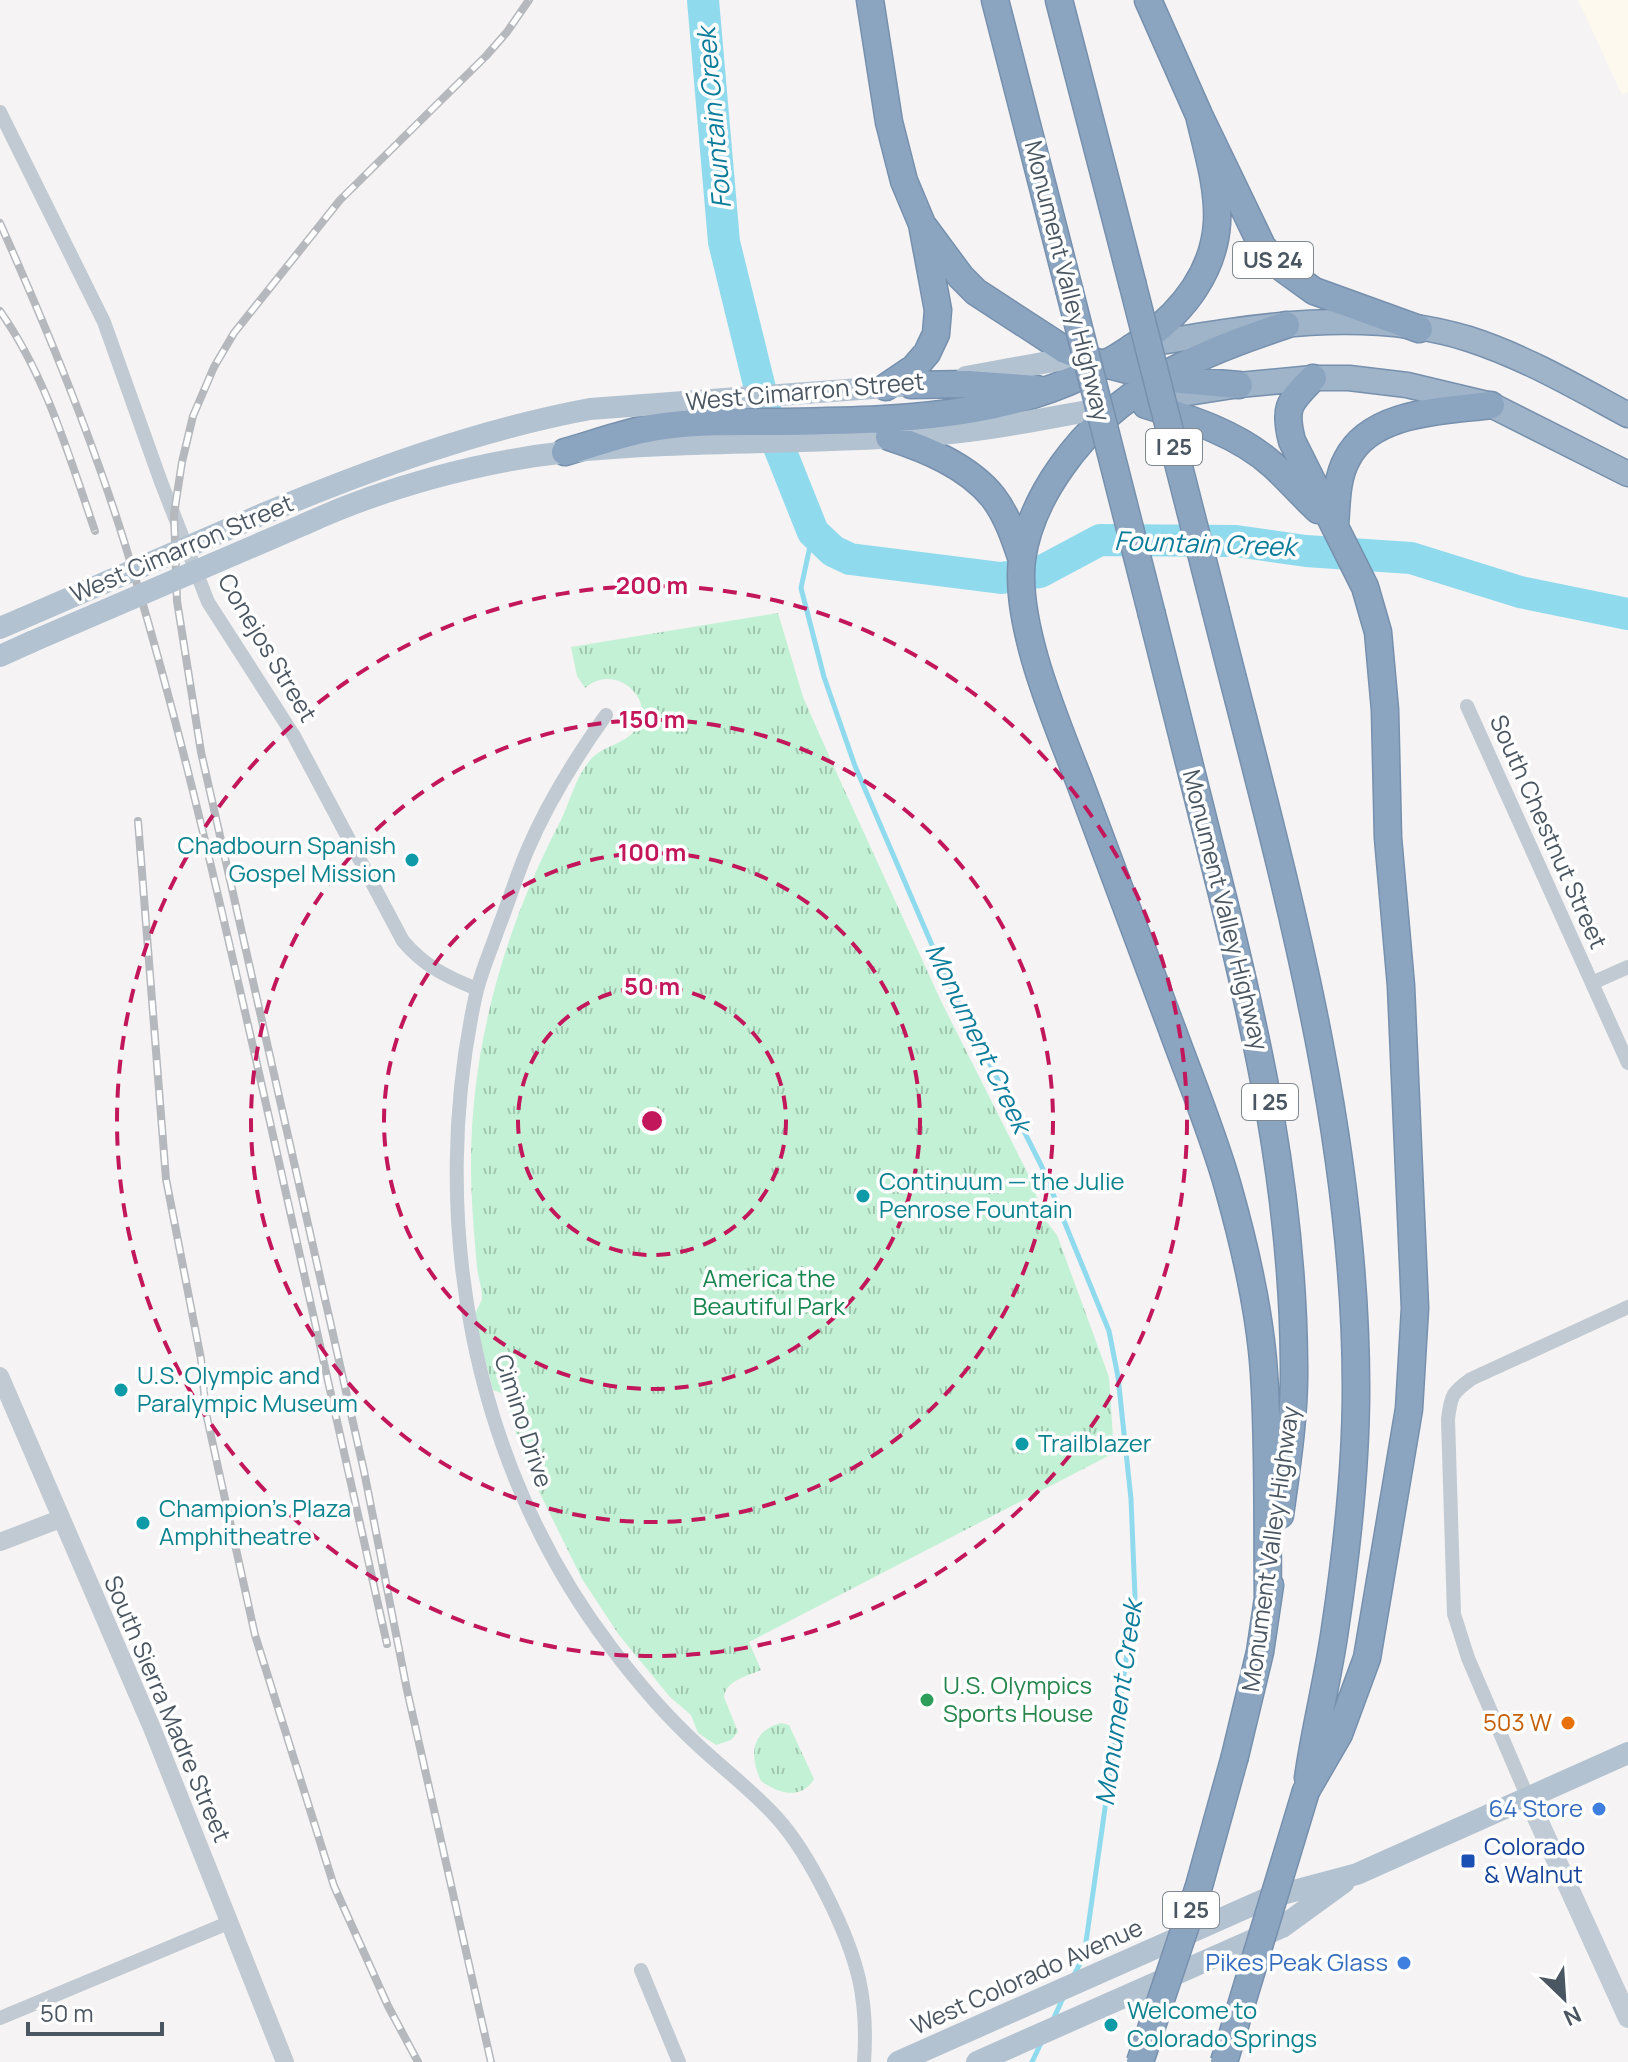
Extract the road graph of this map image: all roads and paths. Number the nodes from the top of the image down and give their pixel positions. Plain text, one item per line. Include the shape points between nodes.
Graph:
1 (870, 0) edge
2 (995, 0) edge
3 (1059, 0) edge
4 (1148, 0) edge
5 (0, 112) edge
6 (1199, 115) junction
7 (922, 224) junction
8 (1286, 325) junction
9 (1419, 329) junction
10 (1135, 346) junction
11 (1081, 356) junction
12 (1108, 364) junction
13 (1158, 378) junction
14 (1313, 378) junction
15 (1239, 385) junction
16 (899, 386) junction
17 (1048, 390) junction
18 (1126, 402) junction
19 (1491, 405) junction
20 (1628, 415) edge
21 (890, 428) junction
22 (565, 452) joint
23 (1628, 474) edge
24 (1321, 499) junction
25 (1022, 560) junction
26 (10, 624) edge
27 (0, 656) edge
28 (1467, 706) dead end
29 (606, 715) dead end
30 (1628, 967) edge
31 (1592, 983) junction
32 (477, 989) junction
33 (1628, 1063) edge
34 (1628, 1307) edge
35 (0, 1376) edge
36 (60, 1519) junction
37 (0, 1542) edge
38 (1268, 1599) junction
39 (1628, 1753) edge
40 (1306, 1791) junction
41 (1528, 1798) junction
42 (1357, 1874) junction
43 (228, 1923) junction
44 (641, 1970) dead end
45 (0, 2018) edge
46 (1628, 2018) edge
47 (285, 2062) edge
48 (679, 2062) edge
49 (864, 2062) edge
50 (898, 2062) edge
51 (977, 2062) edge
52 (1140, 2062) edge
53 (1224, 2062) edge

1 - 7 highway via 894,144
2 - 38 highway, Monument Valley Highway / I 25, bridge via 1244,979 1281,1170 1294,1365 1290,1439
3 - 40 highway, I 25, bridge via 1286,890 1336,1142 1350,1257 1356,1390 1351,1507
4 - 6 highway, US 24
5 - 32 street, Conejos Street via 104,322 208,602 294,736 403,941 432,969
6 - 9 highway, US 24 via 1262,246 1278,265 1314,291
6 - 10 highway via 1216,194 1211,255 1182,306
7 - 11 highway via 976,292
7 - 16 highway via 938,310 936,334
8 - 9 highway, West Cimarron Street
8 - 10 highway, West Cimarron Street
8 - 13 highway via 1221,346
9 - 20 highway, West Cimarron Street / US 24 via 1513,355
10 - 11 highway, West Cimarron Street
10 - 12 highway
11 - 12 highway
11 - 16 main road, West Cimarron Street
12 - 13 highway
12 - 17 highway
13 - 15 highway
13 - 18 highway
14 - 15 highway
14 - 19 highway via 1407,385
14 - 24 highway via 1289,403 1287,421
15 - 18 highway
16 - 17 highway
16 - 26 main road, West Cimarron Street, bridge via 590,409 526,422 392,463
17 - 18 highway
17 - 21 highway
18 - 21 main road via 957,432
18 - 24 highway via 1193,420 1237,441
18 - 25 highway via 1067,459 1046,488
19 - 23 highway
19 - 24 highway via 1401,417 1371,433 1347,457 1339,481
21 - 22 highway via 664,435
21 - 25 highway via 968,474 994,498
22 - 27 main road, West Cimarron Street, bridge via 410,486 305,524
24 - 40 highway via 1365,587 1378,632 1401,986 1415,1322 1409,1409 1367,1658 1339,1734
25 - 38 highway via 1030,635 1063,738 1195,1092 1237,1224 1264,1372
28 - 31 street, South Chestnut Street
29 - 32 street, Cimino Drive via 582,748 527,850
30 - 31 street
31 - 33 street, South Chestnut Street
32 - 49 street, Cimino Drive via 461,1092 460,1248 468,1318 517,1482 563,1577 611,1648 662,1710 777,1818 796,1844 847,1943 859,1980
34 - 41 street via 1453,1392 1448,1419 1454,1614
35 - 36 street, South Sierra Madre Street
36 - 37 street
36 - 43 street, South Sierra Madre Street via 152,1728
38 - 52 highway, Monument Valley Highway / I 25, bridge via 1235,1756 1199,1886
39 - 41 main road, West Colorado Avenue
40 - 53 highway, I 25, bridge
41 - 42 main road, West Colorado Avenue
41 - 46 main road
42 - 50 main road, West Colorado Avenue via 1268,1898
42 - 51 main road, West Colorado Avenue via 1282,1927
43 - 45 street
43 - 47 street, South Sierra Madre Street
44 - 48 street

